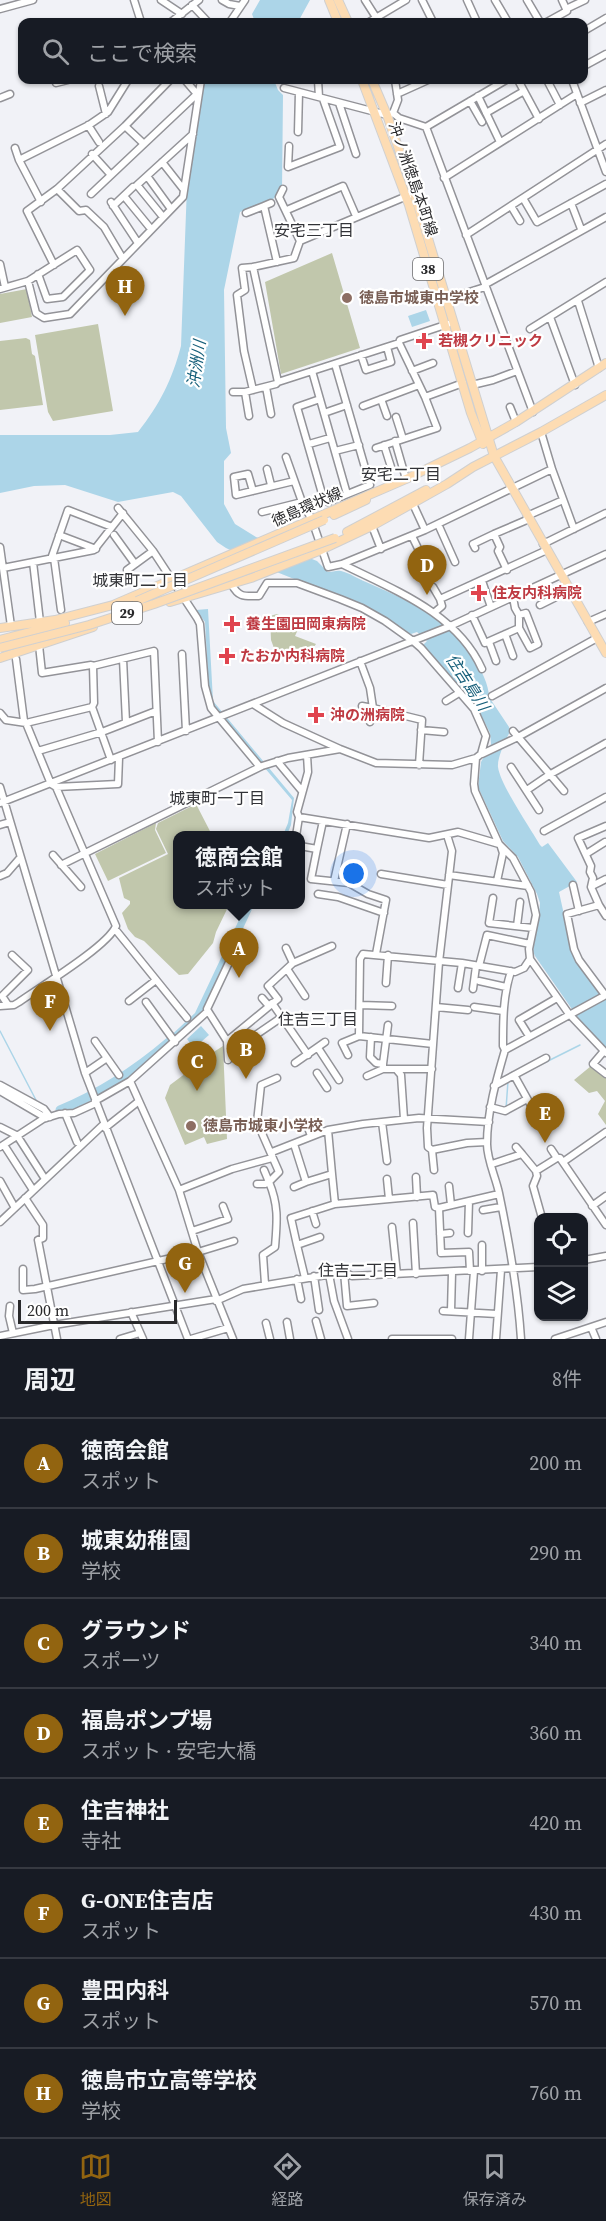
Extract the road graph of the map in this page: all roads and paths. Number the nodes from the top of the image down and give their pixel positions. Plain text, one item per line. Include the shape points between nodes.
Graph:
1 (33, 0) edge
2 (134, 0) edge
3 (161, 0) edge
4 (199, 0) edge
5 (222, 0) edge
6 (245, 0) edge
7 (329, 0) edge
8 (338, 0) edge
9 (364, 0) edge
10 (406, 0) edge
11 (422, 0) edge
12 (467, 0) edge
13 (495, 0) edge
14 (527, 0) edge
15 (562, 0) edge
16 (585, 0) edge
17 (192, 5) junction
18 (240, 6) junction
19 (0, 9) edge
20 (566, 9) junction
21 (182, 14) junction
22 (140, 18) edge
23 (176, 18) edge
24 (204, 18) edge
25 (232, 18) edge
26 (336, 18) edge
27 (346, 18) edge
28 (377, 18) edge
29 (381, 18) edge
30 (431, 18) edge
31 (475, 18) edge
32 (506, 18) edge
33 (538, 18) edge
34 (554, 18) edge
35 (606, 18) edge
36 (588, 29) edge
37 (606, 54) edge
38 (588, 64) edge
39 (126, 84) edge
40 (166, 84) edge
41 (188, 84) edge
42 (200, 84) edge
43 (319, 84) edge
44 (364, 84) edge
45 (374, 84) edge
46 (396, 84) edge
47 (418, 84) edge
48 (499, 84) edge
49 (520, 84) edge
50 (550, 84) edge
51 (574, 84) edge
52 (99, 86) dead end
53 (284, 88) dead end
54 (604, 88) edge
55 (524, 91) junction
56 (299, 92) junction
57 (577, 93) junction
58 (10, 94) dead end
59 (197, 94) junction
60 (397, 94) junction
61 (478, 96) junction
62 (0, 98) edge
63 (321, 98) junction
64 (470, 101) junction
65 (339, 103) junction
66 (580, 103) junction
67 (560, 105) junction
68 (374, 110) junction
69 (486, 113) junction
70 (106, 114) junction
71 (390, 114) junction
72 (538, 119) junction
73 (482, 122) dead end
74 (88, 125) junction
75 (125, 126) junction
76 (426, 127) junction
77 (298, 132) dead end
78 (193, 134) junction
79 (99, 141) dead end
80 (500, 142) junction
81 (144, 144) junction
82 (606, 144) edge
83 (289, 146) dead end
84 (15, 148) dead end
85 (598, 149) junction
86 (92, 154) junction
87 (356, 154) dead end
88 (18, 160) junction
89 (162, 162) junction
90 (606, 172) edge
91 (111, 175) junction
92 (147, 176) junction
93 (444, 178) junction
94 (606, 184) edge
95 (134, 187) dead end
96 (57, 189) junction
97 (283, 189) dead end
98 (184, 190) junction
99 (91, 194) dead end
100 (410, 194) junction
101 (124, 196) junction
102 (523, 198) junction
103 (41, 202) junction
104 (571, 203) junction
105 (511, 206) junction
106 (171, 209) junction
107 (287, 210) junction
108 (246, 213) dead end
109 (356, 216) junction
110 (606, 216) edge
111 (163, 217) junction
112 (520, 221) dead end
113 (152, 229) junction
114 (581, 229) junction
115 (466, 235) junction
116 (300, 241) junction
117 (138, 243) junction
118 (123, 259) junction
119 (277, 262) junction
120 (0, 264) edge
121 (54, 265) junction
122 (254, 267) junction
123 (38, 274) junction
124 (28, 281) junction
125 (606, 282) edge
126 (486, 285) junction
127 (3, 288) edge
128 (447, 299) junction
129 (578, 301) junction
130 (550, 317) junction
131 (450, 323) junction
132 (530, 329) dead end
133 (399, 343) junction
134 (387, 346) junction
135 (361, 355) junction
136 (433, 363) dead end
137 (336, 364) junction
138 (603, 366) edge
139 (312, 371) junction
140 (412, 371) junction
141 (517, 371) junction
142 (278, 382) junction
143 (463, 383) junction
144 (419, 385) junction
145 (472, 385) junction
146 (574, 385) junction
147 (266, 387) junction
148 (253, 390) junction
149 (233, 392) dead end
150 (244, 392) junction
151 (606, 395) edge
152 (425, 397) junction
153 (320, 399) junction
154 (381, 399) junction
155 (347, 405) junction
156 (363, 406) dead end
157 (510, 407) dead end
158 (533, 412) junction
159 (324, 413) junction
160 (271, 414) dead end
161 (249, 416) dead end
162 (387, 416) dead end
163 (396, 417) dead end
164 (516, 422) junction
165 (541, 432) junction
166 (330, 438) junction
167 (403, 439) junction
168 (485, 440) junction
169 (395, 441) junction
170 (309, 444) junction
171 (359, 445) junction
172 (384, 445) junction
173 (376, 448) dead end
174 (335, 451) junction
175 (494, 456) junction
176 (286, 457) dead end
177 (391, 467) dead end
178 (473, 467) junction
179 (267, 469) dead end
180 (552, 469) junction
181 (406, 479) junction
182 (294, 482) junction
183 (271, 485) junction
184 (253, 490) dead end
185 (512, 490) junction
186 (347, 494) junction
187 (323, 497) junction
188 (563, 500) junction
189 (304, 504) junction
190 (413, 504) junction
191 (262, 512) dead end
192 (606, 513) edge
193 (528, 517) junction
194 (312, 520) junction
195 (438, 524) junction
196 (372, 526) junction
197 (112, 527) junction
198 (574, 529) junction
199 (425, 530) junction
200 (494, 534) junction
201 (59, 535) junction
202 (114, 535) dead end
203 (412, 536) junction
204 (0, 547) edge
205 (545, 547) junction
206 (475, 548) dead end
207 (96, 549) junction
208 (381, 549) junction
209 (321, 550) junction
210 (153, 551) junction
211 (606, 554) edge
212 (52, 559) junction
213 (33, 562) junction
214 (455, 562) dead end
215 (135, 564) junction
216 (342, 564) junction
217 (426, 565) dead end
218 (3, 568) junction
219 (128, 570) dead end
220 (507, 570) junction
221 (561, 574) junction
222 (174, 580) junction
223 (482, 581) junction
224 (232, 585) junction
225 (433, 587) dead end
226 (570, 590) junction
227 (513, 597) junction
228 (182, 598) junction
229 (440, 599) junction
230 (540, 605) dead end
231 (491, 607) junction
232 (61, 609) dead end
233 (435, 612) junction
234 (472, 615) junction
235 (519, 615) junction
236 (604, 616) edge
237 (40, 622) junction
238 (588, 622) junction
239 (606, 625) edge
240 (11, 626) junction
241 (449, 626) junction
242 (519, 627) junction
243 (0, 628) edge
244 (505, 634) junction
245 (50, 635) junction
246 (597, 638) junction
247 (416, 639) junction
248 (2, 640) edge
249 (489, 642) junction
250 (39, 645) junction
251 (0, 648) edge
252 (0, 653) edge
253 (606, 653) edge
254 (182, 654) dead end
255 (513, 656) dead end
256 (0, 658) edge
257 (16, 659) dead end
258 (123, 659) junction
259 (360, 661) junction
260 (496, 661) dead end
261 (93, 666) junction
262 (482, 669) dead end
263 (606, 688) edge
264 (459, 693) junction
265 (492, 696) dead end
266 (446, 701) dead end
267 (253, 704) junction
268 (362, 706) dead end
269 (92, 707) junction
270 (373, 708) junction
271 (156, 711) junction
272 (0, 714) edge
273 (220, 716) junction
274 (25, 722) junction
275 (126, 722) junction
276 (370, 722) dead end
277 (422, 730) junction
278 (186, 731) junction
279 (513, 731) dead end
280 (102, 732) junction
281 (444, 732) dead end
282 (518, 737) junction
283 (158, 742) junction
284 (606, 743) edge
285 (339, 749) junction
286 (38, 751) junction
287 (307, 755) junction
288 (481, 755) junction
289 (119, 758) junction
290 (111, 760) junction
291 (277, 761) junction
292 (263, 765) junction
293 (419, 765) junction
294 (511, 767) dead end
295 (549, 775) junction
296 (53, 785) junction
297 (0, 787) edge
298 (527, 790) junction
299 (302, 792) junction
300 (564, 792) dead end
301 (606, 797) edge
302 (2, 802) edge
303 (539, 810) dead end
304 (299, 817) junction
305 (323, 821) junction
306 (10, 822) junction
307 (347, 824) junction
308 (0, 825) edge
309 (606, 826) edge
310 (297, 831) edge
311 (544, 831) dead end
312 (447, 835) junction
313 (605, 842) edge
314 (500, 845) junction
315 (305, 847) edge
316 (317, 849) junction
317 (86, 854) junction
318 (586, 854) junction
319 (53, 855) dead end
320 (20, 858) junction
321 (62, 865) junction
322 (381, 874) dead end
323 (449, 875) junction
324 (0, 876) edge
325 (606, 879) edge
326 (334, 881) junction
327 (497, 881) junction
328 (448, 885) junction
329 (573, 885) dead end
330 (528, 886) junction
331 (592, 886) junction
332 (81, 887) dead end
333 (318, 894) dead end
334 (493, 898) dead end
335 (520, 902) dead end
336 (599, 905) junction
337 (579, 911) junction
338 (384, 913) junction
339 (606, 916) edge
340 (517, 926) junction
341 (533, 928) junction
342 (115, 929) junction
343 (530, 944) junction
344 (332, 946) dead end
345 (286, 948) dead end
346 (376, 954) junction
347 (12, 955) dead end
348 (388, 955) junction
349 (232, 956) dead end
350 (530, 959) junction
351 (439, 962) junction
352 (293, 963) junction
353 (462, 963) junction
354 (478, 966) junction
355 (287, 969) junction
356 (512, 971) junction
357 (55, 977) junction
358 (156, 980) junction
359 (479, 981) dead end
360 (386, 983) dead end
361 (506, 987) junction
362 (458, 988) dead end
363 (473, 989) dead end
364 (605, 995) edge
365 (305, 996) dead end
366 (262, 998) dead end
367 (557, 998) junction
368 (129, 1001) dead end
369 (146, 1002) dead end
370 (8, 1005) junction
371 (270, 1005) junction
372 (360, 1005) junction
373 (0, 1006) edge
374 (392, 1006) dead end
375 (436, 1007) junction
376 (208, 1011) junction
377 (503, 1011) junction
378 (571, 1013) junction
379 (282, 1017) junction
380 (187, 1018) dead end
381 (388, 1025) dead end
382 (359, 1036) junction
383 (529, 1036) junction
384 (371, 1037) junction
385 (386, 1038) junction
386 (173, 1039) junction
387 (95, 1041) dead end
388 (227, 1041) junction
389 (247, 1041) dead end
390 (325, 1042) dead end
391 (434, 1044) junction
392 (318, 1048) junction
393 (505, 1050) junction
394 (605, 1052) edge
395 (308, 1055) junction
396 (348, 1055) dead end
397 (107, 1058) junction
398 (546, 1058) dead end
399 (228, 1060) dead end
400 (295, 1063) dead end
401 (383, 1067) junction
402 (333, 1069) junction
403 (396, 1069) junction
404 (432, 1069) junction
405 (85, 1073) junction
406 (119, 1074) dead end
407 (606, 1074) edge
408 (367, 1076) dead end
409 (515, 1076) junction
410 (277, 1078) dead end
411 (339, 1080) dead end
412 (130, 1081) junction
413 (0, 1085) edge
414 (494, 1086) junction
415 (327, 1088) dead end
416 (0, 1091) edge
417 (94, 1099) junction
418 (527, 1099) junction
419 (139, 1101) junction
420 (490, 1107) junction
421 (65, 1113) junction
422 (48, 1117) junction
423 (404, 1119) junction
424 (429, 1119) junction
425 (306, 1122) dead end
426 (382, 1122) junction
427 (489, 1122) junction
428 (104, 1126) junction
429 (0, 1127) edge
430 (543, 1127) dead end
431 (328, 1130) junction
432 (606, 1132) edge
433 (18, 1136) junction
434 (310, 1136) junction
435 (77, 1142) dead end
436 (487, 1142) junction
437 (294, 1144) junction
438 (2, 1146) edge
439 (516, 1147) dead end
440 (551, 1149) dead end
441 (432, 1150) junction
442 (272, 1152) junction
443 (522, 1154) junction
444 (560, 1160) junction
445 (387, 1161) dead end
446 (492, 1164) junction
447 (264, 1170) dead end
448 (434, 1170) dead end
449 (536, 1171) junction
450 (332, 1174) junction
451 (416, 1177) dead end
452 (45, 1179) junction
453 (387, 1179) dead end
454 (0, 1181) edge
455 (268, 1182) junction
456 (306, 1182) junction
457 (257, 1184) dead end
458 (449, 1186) dead end
459 (294, 1187) dead end
460 (33, 1190) junction
461 (179, 1190) junction
462 (499, 1194) junction
463 (606, 1196) edge
464 (417, 1197) junction
465 (25, 1198) junction
466 (390, 1199) junction
467 (469, 1201) junction
468 (334, 1204) junction
469 (451, 1205) junction
470 (223, 1206) dead end
471 (592, 1206) junction
472 (501, 1207) junction
473 (15, 1208) junction
474 (439, 1208) junction
475 (483, 1210) dead end
476 (312, 1211) junction
477 (541, 1213) edge
478 (0, 1222) edge
479 (413, 1223) dead end
480 (316, 1224) dead end
481 (606, 1225) edge
482 (392, 1227) dead end
483 (192, 1231) junction
484 (450, 1233) dead end
485 (468, 1233) dead end
486 (440, 1234) junction
487 (320, 1237) dead end
488 (234, 1241) dead end
489 (297, 1245) junction
490 (482, 1245) dead end
491 (198, 1252) junction
492 (606, 1256) edge
493 (588, 1259) edge
494 (156, 1260) junction
495 (534, 1267) edge
496 (22, 1269) dead end
497 (501, 1270) junction
498 (513, 1270) junction
499 (472, 1271) junction
500 (482, 1271) junction
501 (344, 1272) junction
502 (452, 1273) junction
503 (329, 1274) junction
504 (416, 1274) junction
505 (397, 1275) junction
506 (314, 1276) junction
507 (305, 1278) junction
508 (297, 1279) junction
509 (265, 1284) junction
510 (48, 1285) junction
511 (301, 1299) dead end
512 (216, 1300) junction
513 (374, 1302) dead end
514 (10, 1306) dead end
515 (175, 1306) junction
516 (319, 1310) dead end
517 (443, 1311) dead end
518 (451, 1311) junction
519 (471, 1311) junction
520 (131, 1312) junction
521 (497, 1314) junction
522 (316, 1321) dead end
523 (286, 1322) dead end
524 (606, 1322) edge
525 (266, 1323) dead end
526 (54, 1325) junction
527 (591, 1327) junction
528 (228, 1328) junction
529 (16, 1335) edge
530 (0, 1336) edge
531 (141, 1336) edge
532 (57, 1339) edge
533 (120, 1339) edge
534 (189, 1339) edge
535 (233, 1339) edge
536 (270, 1339) edge
537 (290, 1339) edge
538 (321, 1339) edge
539 (348, 1339) edge
540 (392, 1339) edge
541 (406, 1339) edge
542 (452, 1339) edge
543 (469, 1339) edge
544 (496, 1339) edge
545 (521, 1339) edge
546 (555, 1339) edge
547 (596, 1339) edge

1 - 19 street
2 - 22 street
3 - 21 street
4 - 17 street
5 - 18 street
6 - 18 street
7 - 26 main road
8 - 27 main road
9 - 28 street
10 - 29 street
11 - 30 street
12 - 31 street
13 - 32 street
14 - 33 street
15 - 20 street
16 - 20 street
17 - 21 street
17 - 24 street
18 - 25 street
20 - 34 street
21 - 23 street
35 - 36 street
37 - 38 street
39 - 70 street
40 - 75 street
41 - 59 street
42 - 59 street
43 - 63 street
44 - 68 main road, 沖ノ洲徳島本町線 / 38
45 - 71 main road, 沖ノ洲徳島本町線 / 38
46 - 60 street
47 - 60 street
48 - 61 street
49 - 55 street
50 - 67 street
51 - 57 street
52 - 70 street
53 - 56 street
54 - 66 street
55 - 69 street
55 - 72 street
56 - 63 street
56 - 77 street
57 - 66 street
57 - 67 street
58 - 62 street
59 - 78 street
59 - 81 street
60 - 71 street
61 - 64 street
61 - 69 street
63 - 65 street
63 - 83 street via 340,147 288,167
64 - 73 street
64 - 76 street
65 - 68 street
65 - 87 street
66 - 85 street
67 - 72 street
68 - 71 street
68 - 100 main road, 沖ノ洲徳島本町線 / 38
69 - 80 street
70 - 74 street
71 - 76 street
71 - 100 main road, 沖ノ洲徳島本町線 / 38
72 - 80 street
74 - 79 street
74 - 88 street
75 - 81 street
75 - 86 street
76 - 93 street
78 - 89 street
78 - 98 street
80 - 93 street
81 - 91 street
82 - 85 street
84 - 88 street
85 - 90 street
85 - 102 street
86 - 91 street
86 - 96 street
88 - 103 street
89 - 92 street
89 - 98 street
91 - 99 street
92 - 106 street
92 - 111 street via 137,185
93 - 115 street
94 - 104 street
95 - 101 street
96 - 103 street
96 - 118 street via 104,227
97 - 107 street via 279,197
98 - 106 street via 183,197
100 - 109 street
100 - 128 main road, 沖ノ洲徳島本町線 / 38
100 - 131 main road, 沖ノ洲徳島本町線 / 38
101 - 113 street
101 - 117 street via 112,204
102 - 104 street via 537,222
102 - 105 street
103 - 121 street via 27,211
104 - 114 street
105 - 112 street
105 - 115 street
106 - 111 street
107 - 109 street via 343,186
107 - 116 street
108 - 119 street via 268,204
109 - 116 street
110 - 114 street
111 - 113 street
113 - 117 street
114 - 126 street
115 - 126 street
116 - 119 street via 294,258
117 - 118 street
118 - 124 street via 70,314 44,318 36,313
119 - 122 street
120 - 127 street
121 - 123 street
121 - 123 street via 77,250 90,270 63,297 47,299
122 - 142 street
122 - 148 street via 242,268 244,290 237,296
123 - 124 street
124 - 127 street
125 - 129 street
126 - 128 street
126 - 141 street
128 - 131 main road, 沖ノ洲徳島本町線 / 38
129 - 130 street
129 - 138 street
130 - 132 street
130 - 146 street
131 - 133 street
131 - 143 main road, 沖ノ洲徳島本町線 / 38
131 - 145 main road, 沖ノ洲徳島本町線 / 38
133 - 134 street
133 - 140 street
134 - 135 street
134 - 135 street via 391,362 366,370
135 - 137 street
136 - 140 street
137 - 139 street
137 - 155 street
138 - 146 main road, 徳島環状線 / 29
139 - 142 street
139 - 153 street
140 - 144 street
141 - 145 street
141 - 158 street
142 - 147 street
143 - 152 street
143 - 168 main road, 沖ノ洲徳島本町線 / 38
144 - 152 street
144 - 154 street
145 - 168 main road, 沖ノ洲徳島本町線 / 38
146 - 158 main road, 徳島環状線 / 29
147 - 148 street
147 - 160 street
148 - 150 street
149 - 150 street
150 - 161 street
151 - 165 main road, 29
152 - 167 street via 437,428
153 - 159 street
153 - 170 street via 297,407
154 - 156 street
154 - 162 street
155 - 159 street
155 - 171 street
157 - 164 street
158 - 164 main road, 徳島環状線 / 29
159 - 166 street
163 - 167 street
164 - 168 main road, 徳島環状線 / 29
165 - 175 main road, 29
165 - 180 street
166 - 170 street
166 - 174 street
167 - 169 street
168 - 175 main road, 沖ノ洲徳島本町線 / 38
168 - 181 main road, 徳島環状線 / 29
169 - 172 street
169 - 181 street
170 - 187 street
171 - 174 street
171 - 186 street via 370,485
172 - 173 street
172 - 177 street
174 - 186 street
175 - 178 main road, 29
175 - 185 main road, 沖ノ洲徳島本町線 / 38
176 - 182 street
178 - 190 main road, 29
178 - 245 main road, 29, bridge via 335,538 154,604
179 - 183 street
180 - 185 street
180 - 188 street
181 - 194 main road, 徳島環状線 / 29
181 - 248 main road, 29, bridge via 324,520 137,601
182 - 183 street
182 - 189 street
183 - 184 street
185 - 193 main road, 沖ノ洲徳島本町線 / 38
185 - 195 street
186 - 187 street via 328,502
187 - 189 street
188 - 193 street
188 - 198 street
189 - 191 street
189 - 194 street
190 - 196 main road, 29
190 - 199 street
192 - 198 street
193 - 200 street
193 - 205 main road, 沖ノ洲徳島本町線 / 38
194 - 209 street
194 - 222 main road, 徳島環状線 / 29
195 - 199 street
195 - 214 street
196 - 208 street
196 - 209 main road, 29
197 - 201 street via 69,510
197 - 207 street
197 - 210 street via 120,511
198 - 205 street
199 - 203 street
200 - 206 street via 473,544
200 - 220 street
201 - 207 street
201 - 212 street
202 - 215 street
203 - 208 street
203 - 217 street
204 - 218 street
205 - 220 street
205 - 221 main road, 沖ノ洲徳島本町線 / 38
207 - 212 street
208 - 216 street
209 - 216 street via 328,567
209 - 224 main road, 29
210 - 215 street
210 - 222 street
211 - 221 street
212 - 213 street
212 - 232 street
213 - 218 street
213 - 237 street
215 - 219 street
216 - 233 street
218 - 240 street
220 - 223 street
221 - 226 main road, 沖ノ洲徳島本町線 / 38
221 - 227 street
222 - 228 street
222 - 237 main road, 徳島環状線 / 29 via 113,605
223 - 229 street
223 - 231 street
224 - 228 main road, 29
224 - 247 street via 243,597 259,596 267,583 297,583 362,608
225 - 229 street
226 - 230 street
226 - 238 main road, 沖ノ洲徳島本町線 / 38
227 - 231 street
227 - 235 street
228 - 250 main road, 29
228 - 273 street via 200,624 208,702
229 - 233 street via 442,606
231 - 234 street
233 - 241 street
234 - 241 street
234 - 249 street via 485,643
235 - 242 street
235 - 242 street via 526,613 538,644 530,648
236 - 238 street
236 - 239 street
237 - 240 main road, 徳島環状線 / 29
238 - 246 main road, 沖ノ洲徳島本町線 / 38
240 - 243 main road, 徳島環状線 / 29
241 - 247 street
241 - 262 street via 474,651
242 - 244 street
244 - 249 street
244 - 255 street
245 - 251 main road, 29, bridge
245 - 252 main road, bridge
246 - 253 main road, 沖ノ洲徳島本町線 / 38
246 - 265 street
247 - 259 street
247 - 264 street
249 - 260 street
250 - 256 main road, 29
250 - 261 street via 42,673
254 - 278 street
257 - 274 street
258 - 261 street
258 - 271 street via 154,651
258 - 275 street
259 - 267 street
259 - 270 street
261 - 269 street
263 - 282 street
264 - 266 street
264 - 288 street via 474,709 485,731
267 - 273 street
267 - 285 street via 282,723
268 - 270 street
269 - 274 street
269 - 280 street
270 - 276 street
270 - 277 street via 422,720
271 - 275 street
271 - 283 street
272 - 274 street via 10,722
273 - 278 street
273 - 292 street
274 - 286 street
275 - 280 street
277 - 281 street
277 - 293 street
278 - 283 street
279 - 282 street
280 - 286 street
280 - 290 street
282 - 288 street
282 - 295 street
283 - 289 street
284 - 295 street
285 - 287 street
285 - 293 street via 376,763
286 - 296 street
287 - 291 street
287 - 299 street via 308,772
288 - 293 street via 452,765
288 - 314 street via 475,791
289 - 290 street
289 - 296 street via 118,784
290 - 296 street
291 - 292 street
291 - 299 street
292 - 317 street
294 - 298 street
295 - 298 street
295 - 300 street
296 - 302 street
296 - 317 street
297 - 302 street
298 - 303 street
299 - 304 street
301 - 311 street
302 - 306 street
304 - 305 street
304 - 310 street
305 - 307 street
305 - 316 street
306 - 308 street
306 - 320 street
307 - 312 street via 385,834 429,838
307 - 326 street
309 - 318 street via 578,838
312 - 314 street via 458,832
312 - 323 street via 452,851
313 - 318 street
314 - 327 street
314 - 330 street via 513,858
315 - 316 street
316 - 326 street via 312,879
317 - 321 street
317 - 342 street via 116,922
318 - 331 street
319 - 321 street
320 - 324 street
320 - 357 street
321 - 332 street
322 - 328 street
323 - 327 street
323 - 328 street
325 - 331 street
326 - 338 street via 349,883 386,900
327 - 330 street
328 - 351 street
329 - 337 street
330 - 341 street via 535,903
331 - 336 street
333 - 338 street
334 - 340 street via 489,923
335 - 340 street
336 - 337 street
336 - 339 street
337 - 364 street via 567,914 574,949
338 - 346 street
340 - 341 street
341 - 343 street
342 - 357 street via 96,949
342 - 358 street
343 - 350 street
343 - 354 street via 487,935
344 - 352 street
345 - 352 street
346 - 348 street
346 - 372 street via 363,954 360,959
347 - 370 street via 28,970 2,996
348 - 351 street
348 - 360 street
349 - 376 street
350 - 356 street via 524,968
350 - 367 street
351 - 353 street
351 - 375 street
352 - 355 street
353 - 354 street
353 - 362 street
354 - 356 street
354 - 363 street
355 - 365 street
355 - 371 street via 268,986 278,999
356 - 361 street
357 - 370 street via 19,1002
357 - 405 street
358 - 368 street
358 - 380 street
359 - 361 street
361 - 377 street
364 - 378 street
366 - 371 street
367 - 378 street
367 - 383 street via 519,1020
369 - 386 street
370 - 373 street
371 - 379 street
371 - 388 street
372 - 374 street
372 - 382 street
375 - 377 street
375 - 391 street
376 - 386 street
376 - 388 street
377 - 393 street
378 - 383 street
378 - 394 street
379 - 389 street
379 - 395 street
381 - 385 street
382 - 384 street
382 - 396 street via 342,1043
383 - 393 street
384 - 385 street
384 - 401 street via 370,1057
385 - 391 street
385 - 401 street
386 - 412 street
387 - 397 street
388 - 399 street
390 - 392 street
391 - 404 street
392 - 395 street
392 - 402 street
393 - 414 street
394 - 407 street via 593,1064
395 - 400 street
397 - 405 street
397 - 406 street
398 - 409 street
401 - 403 street
401 - 408 street
402 - 411 street
402 - 415 street via 318,1076
403 - 404 street
403 - 423 street via 401,1075
404 - 424 street
405 - 417 street
409 - 414 street
409 - 418 street
410 - 442 street via 261,1085 258,1092 257,1122
412 - 417 street
412 - 419 street
413 - 422 street via 44,1109
414 - 420 street
416 - 422 street
417 - 421 street via 74,1113
417 - 428 street
418 - 420 street via 505,1111
418 - 430 street
419 - 428 street
419 - 461 street
420 - 427 street
421 - 422 street
421 - 435 street
422 - 433 street
423 - 424 street
423 - 426 street
424 - 427 street
424 - 441 street via 428,1147
425 - 434 street
426 - 431 street
426 - 445 street
427 - 436 street
428 - 452 street
428 - 494 street
429 - 433 street
431 - 434 street
431 - 450 street
432 - 444 street
433 - 438 street
433 - 452 street
434 - 437 street
436 - 441 street
436 - 446 street
437 - 442 street
437 - 456 street
438 - 460 street
439 - 443 street
440 - 444 street
441 - 448 street
442 - 455 street via 279,1172
442 - 461 street via 272,1158
443 - 446 street
443 - 449 street
444 - 449 street
444 - 471 street
446 - 462 street
447 - 455 street
449 - 477 street via 533,1186
450 - 456 street
450 - 468 street
451 - 464 street
452 - 460 street
453 - 466 street
454 - 473 street
455 - 457 street
455 - 509 street via 277,1217 275,1247 263,1255
456 - 459 street
458 - 469 street
460 - 465 street
461 - 483 street
462 - 467 street
462 - 472 street
463 - 471 street
464 - 466 street
464 - 474 street via 433,1195 435,1208
465 - 473 street
465 - 510 street via 43,1225 43,1238 38,1240
466 - 468 street
467 - 469 street
467 - 485 street
468 - 476 street
469 - 474 street
470 - 483 street via 228,1219
471 - 481 street
472 - 475 street
472 - 498 street
473 - 478 street
474 - 486 street
476 - 480 street
476 - 489 street via 291,1218
479 - 504 street
482 - 505 street
483 - 491 street
484 - 486 street
486 - 499 street via 441,1253 469,1252
487 - 489 street
488 - 491 street
489 - 507 street
490 - 500 street
491 - 494 street
491 - 512 street
492 - 493 street
494 - 510 street
494 - 515 street
495 - 498 street
496 - 510 street via 23,1290
497 - 498 street
497 - 500 street
497 - 521 street
498 - 545 street
499 - 500 street
499 - 502 street
499 - 519 street
501 - 503 street
501 - 505 street via 352,1276
501 - 513 street via 347,1306
502 - 504 street
502 - 518 street
503 - 506 street
503 - 539 street
504 - 505 street
506 - 507 street
506 - 516 street
507 - 508 street
508 - 509 street
508 - 511 street
509 - 512 street
510 - 526 street
512 - 515 street
512 - 528 street
514 - 529 street via 9,1316
515 - 520 street
515 - 534 street
517 - 518 street
518 - 519 street
519 - 521 street
519 - 543 street
520 - 526 street
520 - 531 street
521 - 544 street
522 - 538 street
523 - 537 street
524 - 527 street
525 - 536 street
526 - 529 street
526 - 532 street
527 - 546 street
527 - 547 street
528 - 534 street
528 - 535 street
529 - 530 street
531 - 533 street
540 - 541 street
541 - 542 street

